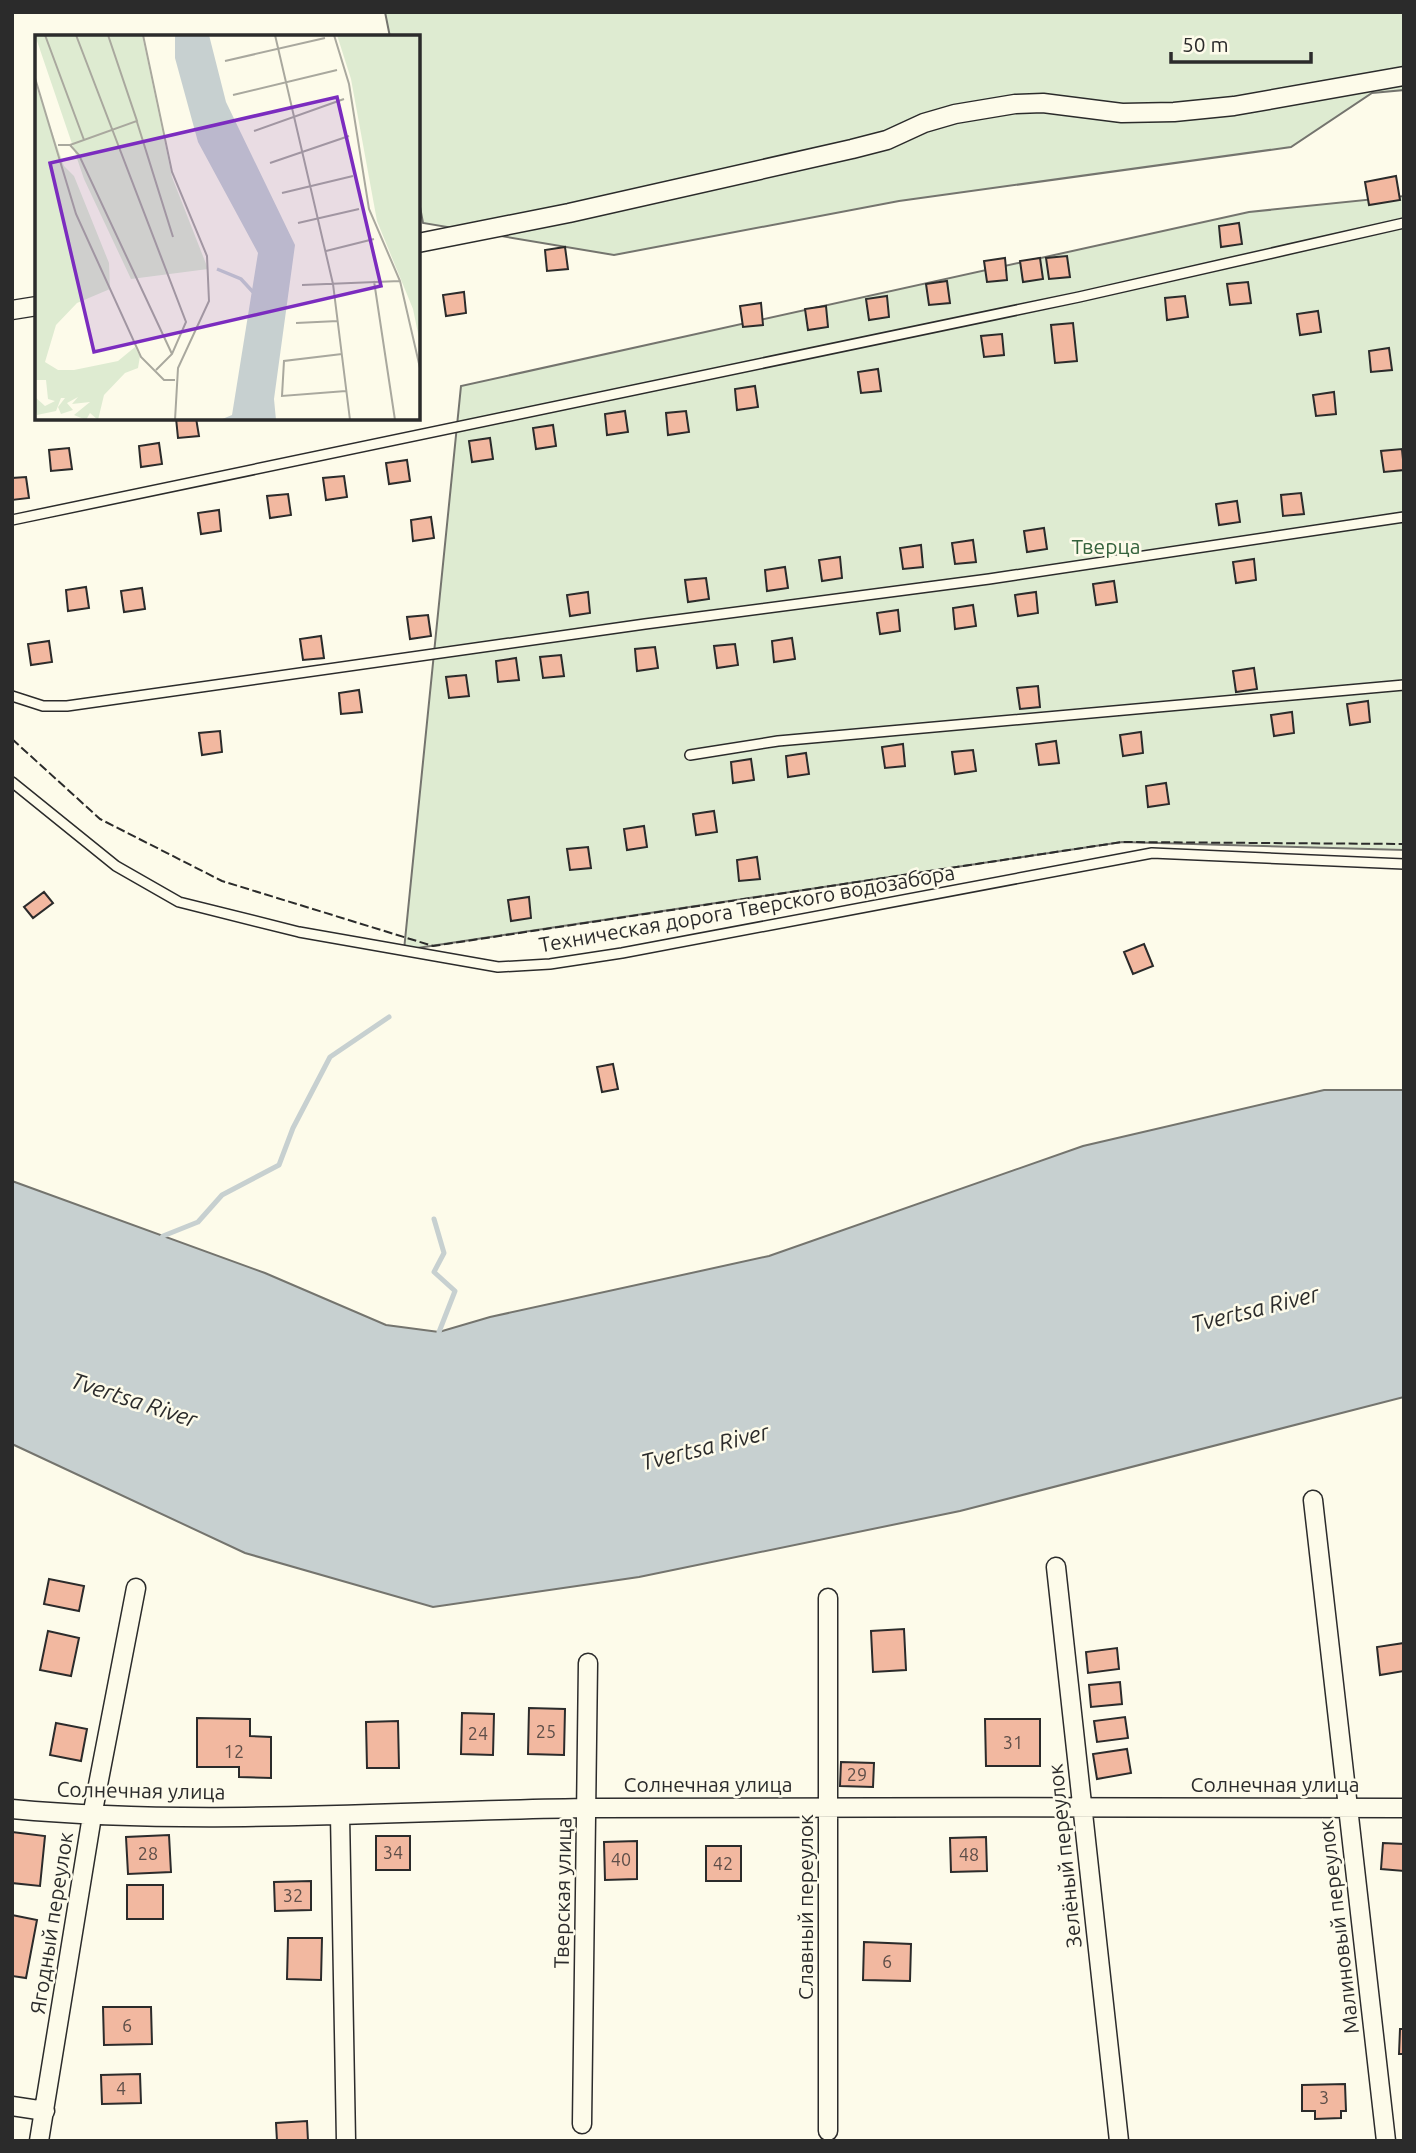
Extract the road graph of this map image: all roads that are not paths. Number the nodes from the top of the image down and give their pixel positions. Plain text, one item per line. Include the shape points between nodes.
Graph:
1 (1404, 76) edge
2 (1404, 223) edge
3 (420, 243) edge
4 (35, 306) edge
5 (12, 310) edge
6 (1404, 517) edge
7 (12, 520) edge
8 (1404, 685) edge
9 (12, 696) edge
10 (690, 755) dead end
11 (12, 782) edge
12 (1404, 864) edge
13 (1313, 1500) dead end
14 (1056, 1567) dead end
15 (136, 1588) dead end
16 (828, 1598) dead end
17 (588, 1663) dead end
18 (586, 1808) junction
19 (828, 1808) junction
20 (1083, 1808) junction
21 (1348, 1808) junction
22 (1404, 1808) edge
23 (12, 1809) edge
24 (340, 1815) junction
25 (92, 1816) junction
26 (12, 2106) edge
27 (45, 2111) junction
28 (582, 2124) dead end
29 (828, 2131) dead end
30 (39, 2141) edge
31 (346, 2141) edge
32 (1119, 2141) edge
33 (1387, 2141) edge

1 - 3 street via 1174,112 1122,113 1015,103 955,114 852,149
2 - 7 lane via 1079,297
4 - 5 street
6 - 9 lane via 67,706 43,706
8 - 10 lane via 778,741
11 - 12 lane, Техническая дорога Тверского водозабора via 116,866 180,902 299,932 498,967 622,953 1152,853
13 - 21 street, Малиновый переулок
14 - 20 street, Зелёный переулок
15 - 25 street, Ягодный переулок
16 - 19 street, Славный переулок
17 - 18 street, Тверская улица
18 - 19 street, Солнечная улица
18 - 24 street, Солнечная улица
18 - 28 street, Тверская улица
19 - 20 street, Солнечная улица
19 - 29 street, Славный переулок
20 - 21 street, Солнечная улица
20 - 32 street, Зелёный переулок
21 - 22 street, Солнечная улица
21 - 33 street, Малиновый переулок
23 - 25 street, Солнечная улица
24 - 25 street, Солнечная улица
24 - 31 street
25 - 27 street, Ягодный переулок
26 - 27 street
27 - 30 street, Ягодный переулок

